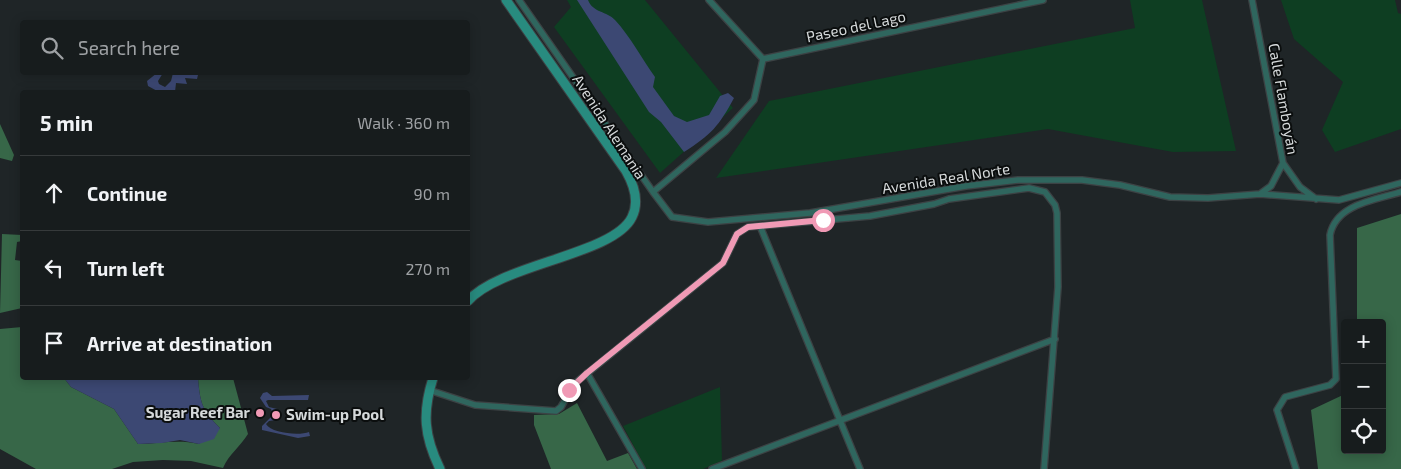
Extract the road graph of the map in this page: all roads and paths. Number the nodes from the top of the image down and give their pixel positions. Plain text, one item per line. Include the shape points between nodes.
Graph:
1 (506, 0) edge
2 (519, 0) edge
3 (709, 0) edge
4 (1043, 0) edge
5 (1252, 0) edge
6 (763, 59) junction
7 (1283, 163) junction
8 (1401, 183) edge
9 (653, 192) junction
10 (1401, 192) edge
11 (1260, 194) junction
12 (1317, 200) junction
13 (760, 226) junction
14 (470, 299) edge
15 (1055, 339) junction
16 (587, 373) junction
17 (432, 380) edge
18 (430, 390) junction
19 (840, 420) junction
20 (440, 469) edge
21 (642, 469) edge
22 (712, 469) edge
23 (860, 469) edge
24 (1044, 469) edge
25 (1296, 469) edge

1 - 14 street, Avenida Alemania via 626,171 635,190 636,202 629,222 613,237 519,272
2 - 9 street, Avenida Real Norte
3 - 6 street
4 - 6 street, Paseo del Lago
5 - 7 street, Calle Flamboyán
6 - 9 street via 754,100 725,132
7 - 11 street, Calle Flamboyán via 1271,186
7 - 12 street via 1300,187
8 - 12 street, Avenida Real Norte via 1339,200
9 - 11 street, Avenida Real Norte via 672,216 708,222 810,214 1018,180 1082,180 1170,197
10 - 25 street via 1344,211 1332,226 1336,379 1330,385 1285,397 1277,410
11 - 12 street, Avenida Real Norte
13 - 15 street via 870,216 949,199 1037,189 1051,198 1057,213
13 - 16 street via 737,234 723,263
13 - 19 street
15 - 19 street
15 - 24 street
16 - 18 street via 569,390 561,407 553,412 475,405
16 - 21 street
17 - 18 street
18 - 20 street via 425,428 430,450
19 - 22 street
19 - 23 street

